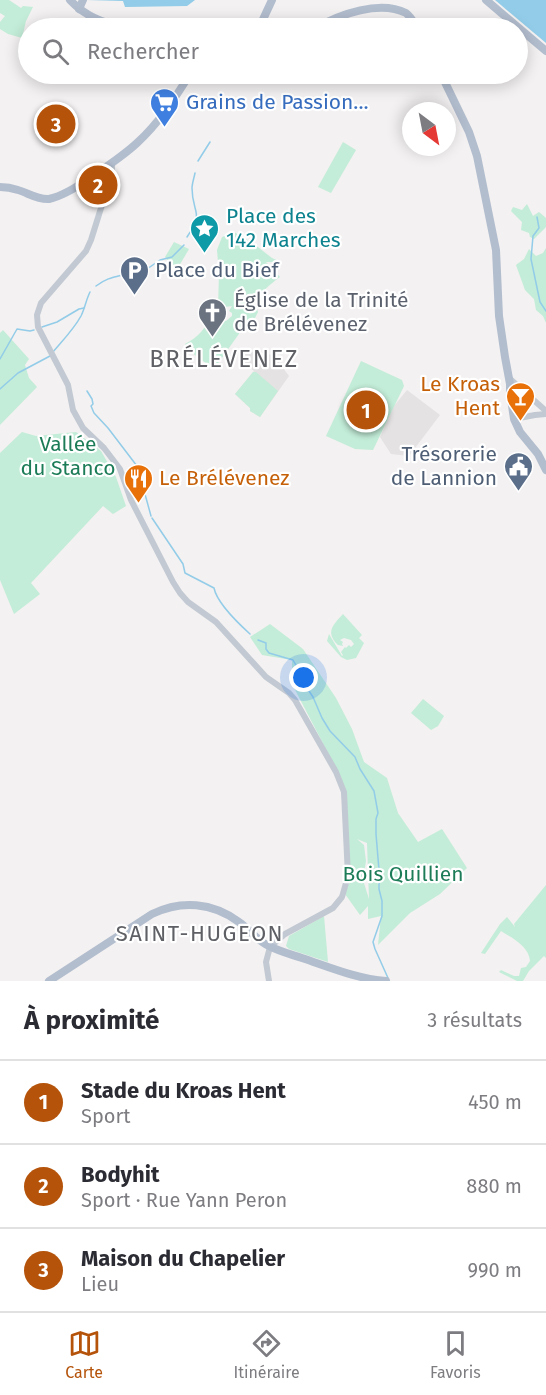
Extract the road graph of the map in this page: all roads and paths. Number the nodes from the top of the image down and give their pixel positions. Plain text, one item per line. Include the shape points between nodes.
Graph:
1 (272, 0) edge
2 (486, 0) edge
3 (71, 1) edge
4 (81, 4) edge
5 (95, 18) edge
6 (263, 18) edge
7 (332, 18) edge
8 (410, 18) edge
9 (507, 18) edge
10 (528, 36) edge
11 (546, 51) edge
12 (184, 84) edge
13 (446, 84) edge
14 (112, 164) junction
15 (0, 187) edge
16 (509, 378) junction
17 (546, 413) edge
18 (514, 419) junction
19 (546, 470) edge
20 (270, 947) junction
21 (49, 981) edge
22 (268, 981) edge
23 (386, 981) edge

1 - 6 main road
2 - 9 main road
3 - 4 main road
4 - 5 main road
7 - 8 main road via 351,9 387,5
10 - 11 main road
12 - 14 main road via 152,127
13 - 16 main road via 477,156 496,250 499,316
14 - 15 main road via 78,186 47,199
14 - 20 street via 86,251 40,303 38,327 68,385 78,420 120,469 131,500 173,582 188,602 216,622 266,677 295,700 344,792 348,876 342,897 333,908
16 - 17 street
16 - 18 main road
17 - 18 street
18 - 19 main road
20 - 21 main road via 224,913 192,904 180,905 152,914
20 - 22 street via 266,962
20 - 23 main road via 350,974

